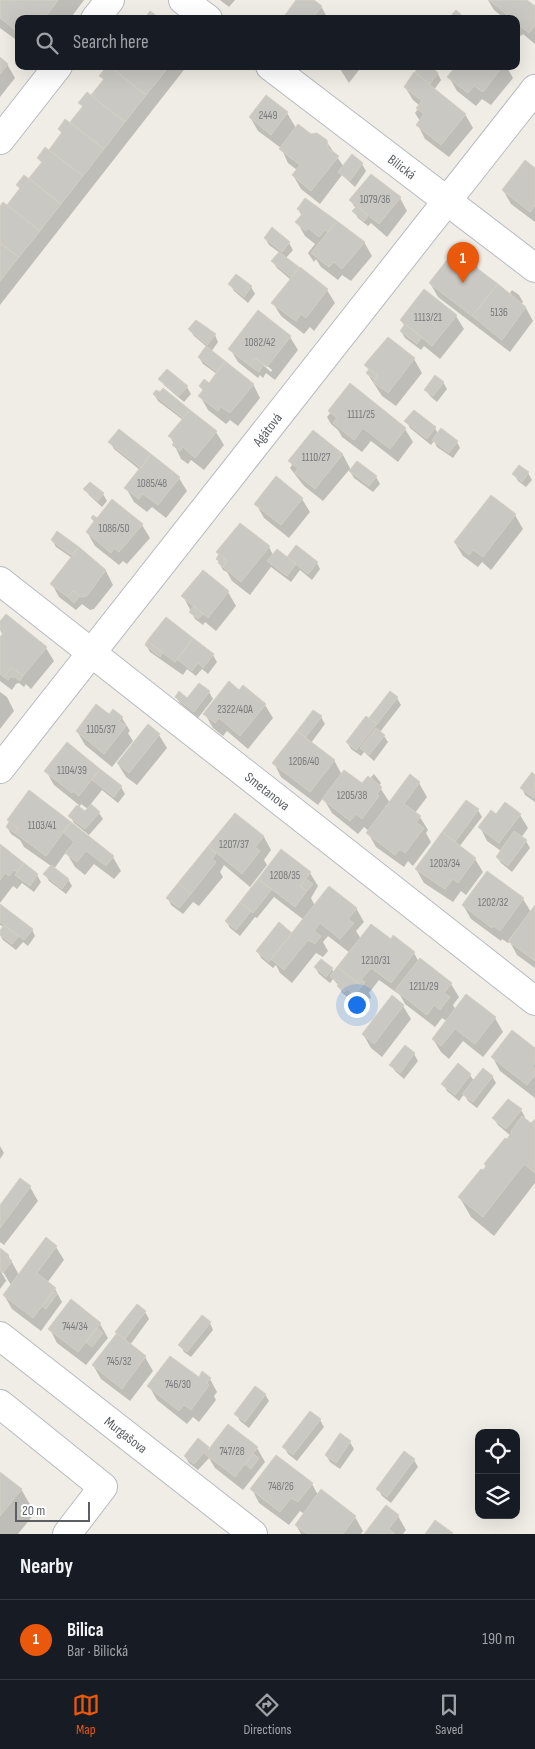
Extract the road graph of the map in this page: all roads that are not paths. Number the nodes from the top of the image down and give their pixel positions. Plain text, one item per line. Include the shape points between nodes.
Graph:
1 (110, 0) edge
2 (183, 0) edge
3 (98, 15) edge
4 (203, 15) edge
5 (55, 70) edge
6 (275, 70) edge
7 (535, 89) edge
8 (0, 140) edge
9 (447, 202) junction
10 (535, 268) edge
11 (0, 581) edge
12 (92, 652) junction
13 (0, 769) edge
14 (535, 1001) edge
15 (0, 1336) edge
16 (0, 1404) edge
17 (67, 1534) edge
18 (253, 1534) edge

1 - 3 street
2 - 4 street
5 - 8 street
6 - 9 street, Bilická
7 - 9 street, Agátová
9 - 10 street, Bilická
9 - 12 street, Agátová
11 - 12 street, Smetanova
12 - 13 street, Agátová
12 - 14 street, Smetanova
15 - 18 street, Murgašova
16 - 17 street via 102,1487

